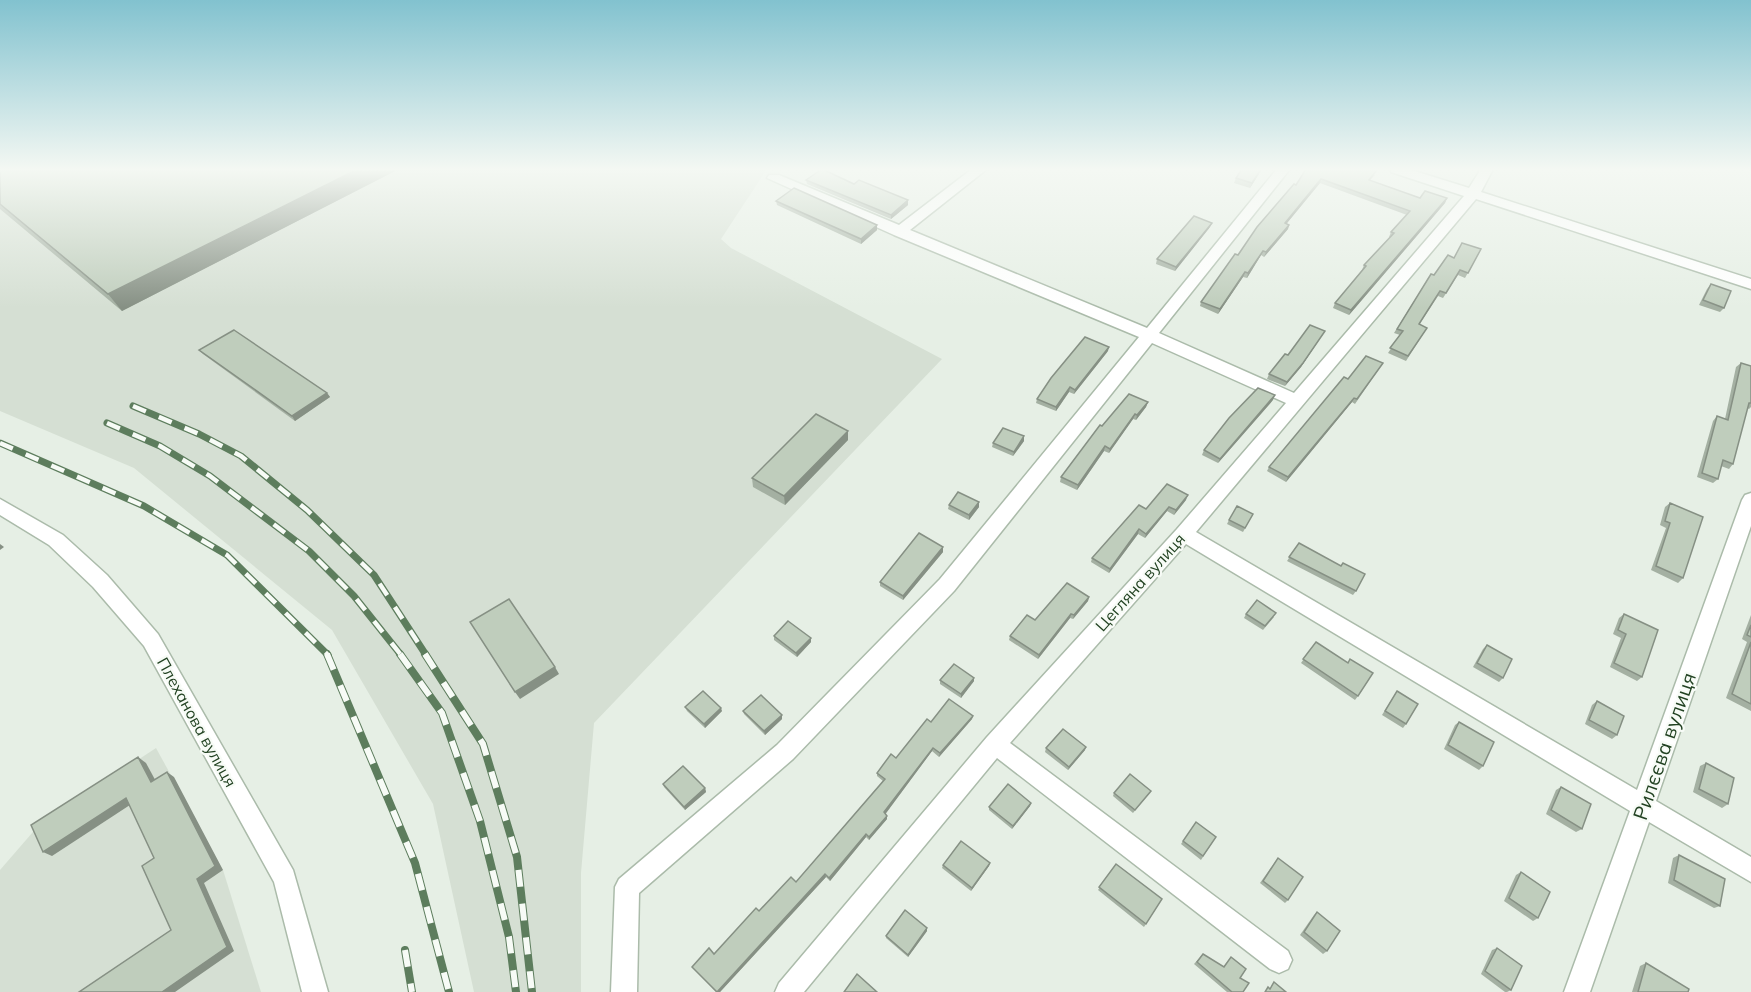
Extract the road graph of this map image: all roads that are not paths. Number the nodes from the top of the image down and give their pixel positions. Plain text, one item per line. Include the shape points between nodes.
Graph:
1 (860, 215) edge
2 (920, 215) edge
3 (1246, 215) edge
4 (1455, 215) edge
5 (1539, 215) edge
6 (899, 232) junction
7 (1751, 284) edge
8 (1149, 335) junction
9 (1297, 401) junction
10 (1751, 500) edge
11 (0, 506) edge
12 (1184, 534) junction
13 (994, 744) junction
14 (1642, 806) junction
15 (1751, 870) edge
16 (1279, 960) dead end
17 (315, 992) edge
18 (624, 992) edge
19 (788, 992) edge
20 (1577, 992) edge

1 - 6 street
2 - 6 street
3 - 8 street
4 - 9 street, Цегляна вулиця
5 - 7 street
6 - 8 street
8 - 9 street
8 - 18 street via 947,585 785,752 627,887
9 - 12 street, Цегляна вулиця
10 - 14 street, Рилєєва вулиця
11 - 17 street, Плеханова вулиця via 56,540 100,581 151,640 285,879
12 - 13 street, Цегляна вулиця
12 - 14 street
13 - 16 street
13 - 19 street, Цегляна вулиця
14 - 15 street
14 - 20 street, Рилєєва вулиця

